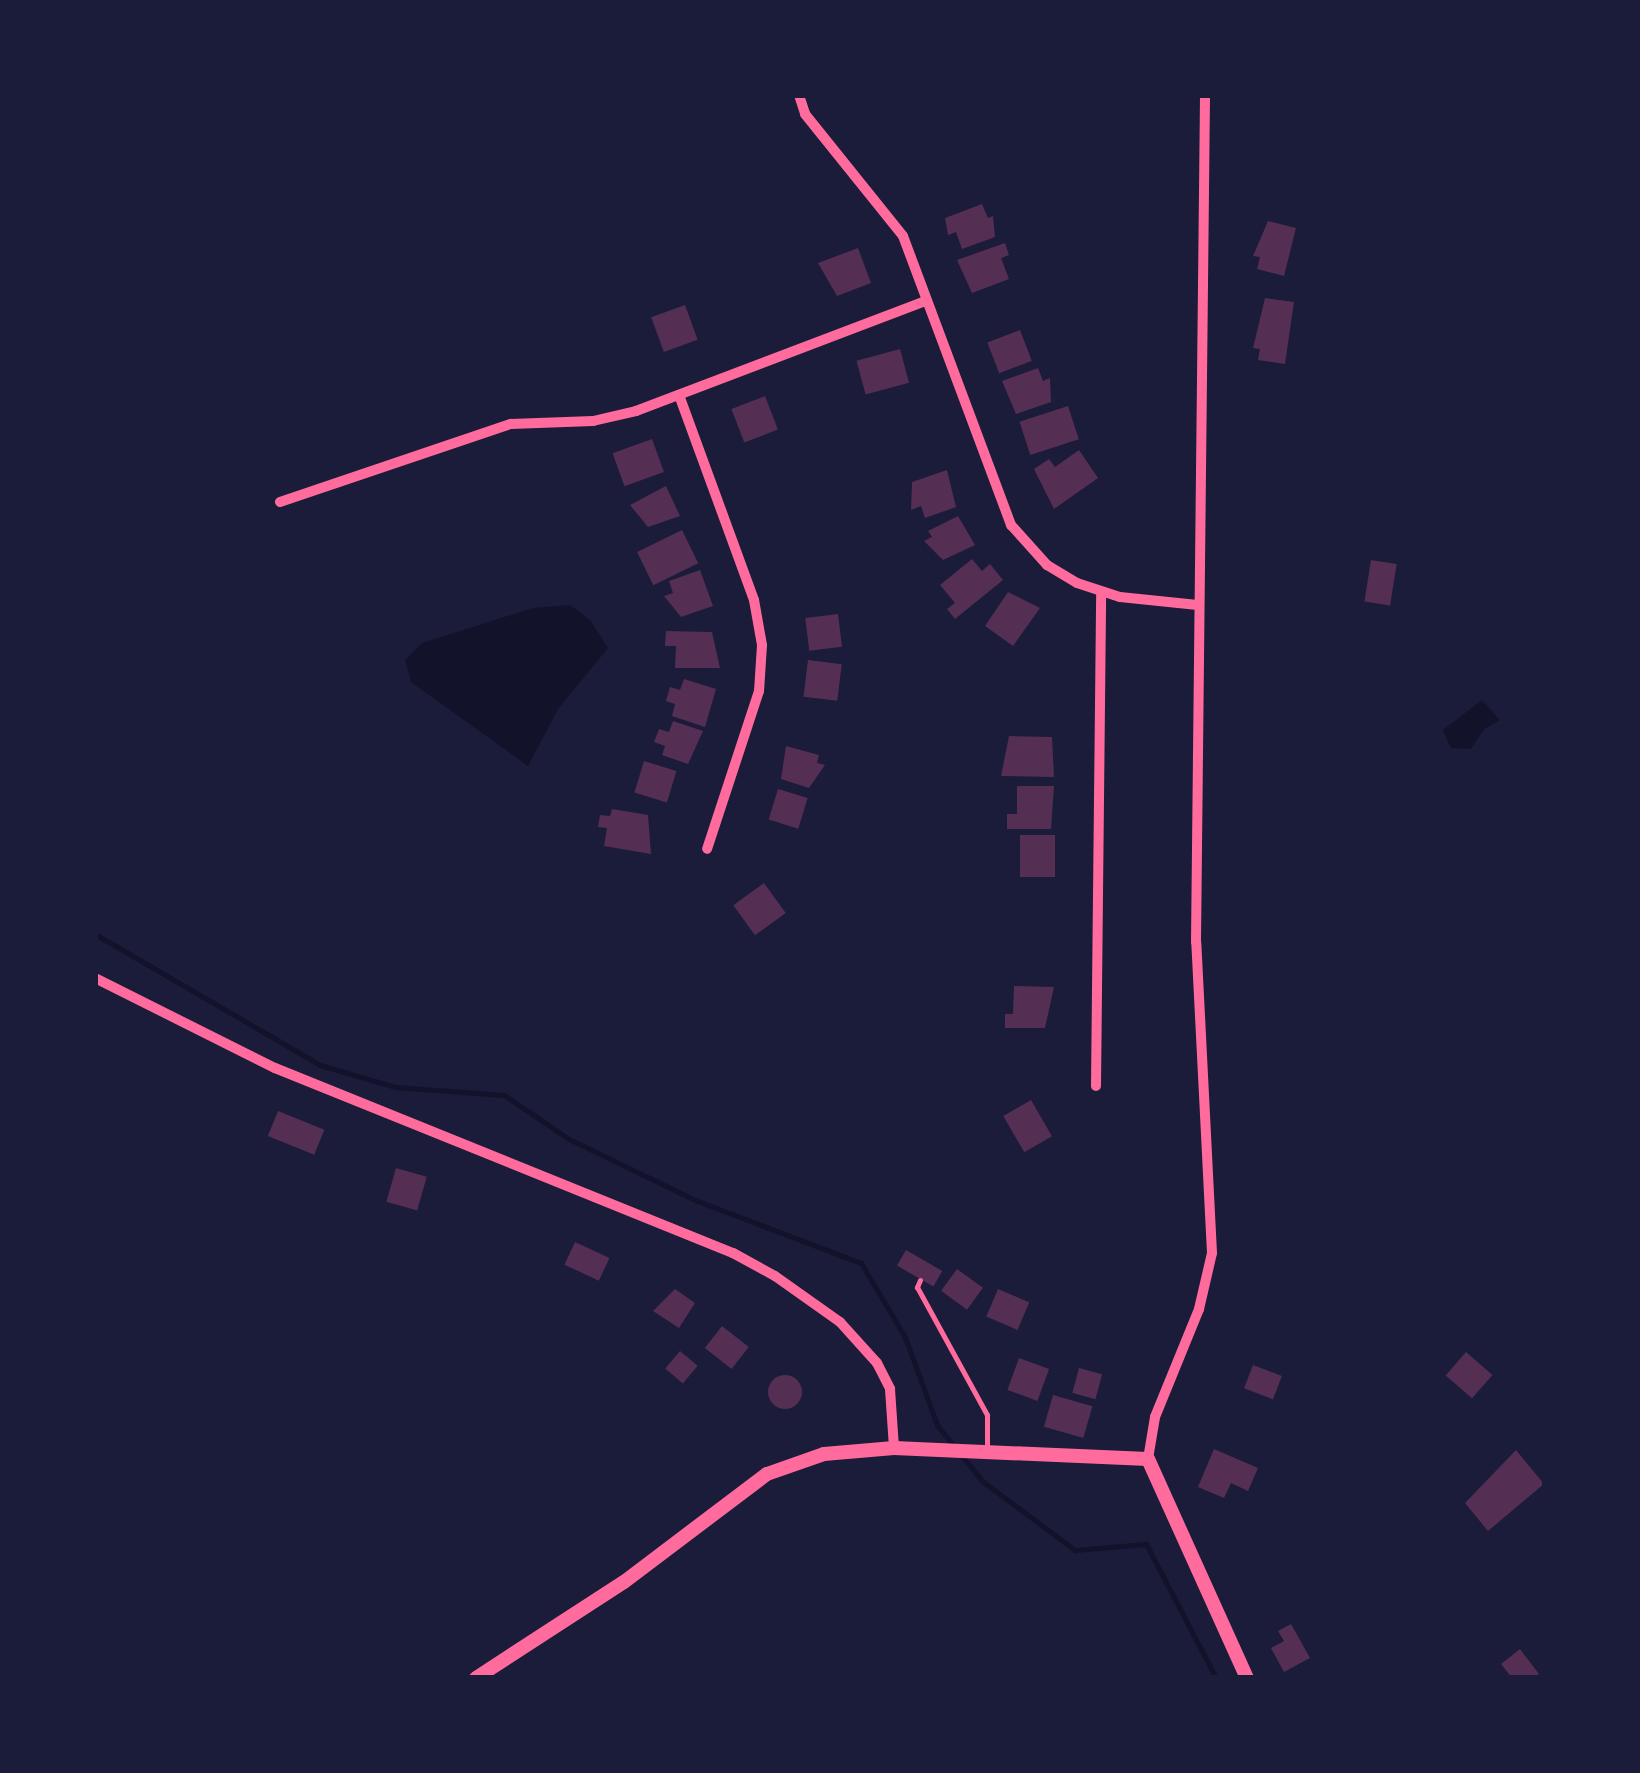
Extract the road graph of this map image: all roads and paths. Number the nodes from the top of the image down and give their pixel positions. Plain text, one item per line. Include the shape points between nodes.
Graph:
1 (799, 95) edge
2 (1205, 95) edge
3 (926, 300) junction
4 (678, 395) junction
5 (280, 502) dead end
6 (1100, 593) junction
7 (1198, 606) junction
8 (707, 849) dead end
9 (95, 978) edge
10 (1096, 1086) dead end
11 (920, 1280) dead end
12 (894, 1448) junction
13 (986, 1455) junction
14 (1148, 1460) junction
15 (476, 1678) edge
16 (1246, 1678) edge

1 - 3 street via 806,114 903,236
2 - 7 street
3 - 4 street
3 - 6 street via 1011,525 1048,564
4 - 5 street via 593,421 511,424
4 - 8 street via 754,600 762,645 759,691
6 - 7 street
6 - 10 street
7 - 14 street via 1196,942 1212,1253 1199,1310 1156,1417
9 - 12 street via 276,1068 733,1253 775,1276 840,1322 878,1363 890,1389
11 - 13 lane via 917,1287 987,1415
12 - 13 main road
12 - 15 main road via 824,1454 767,1474 624,1582
13 - 14 main road
14 - 16 main road

